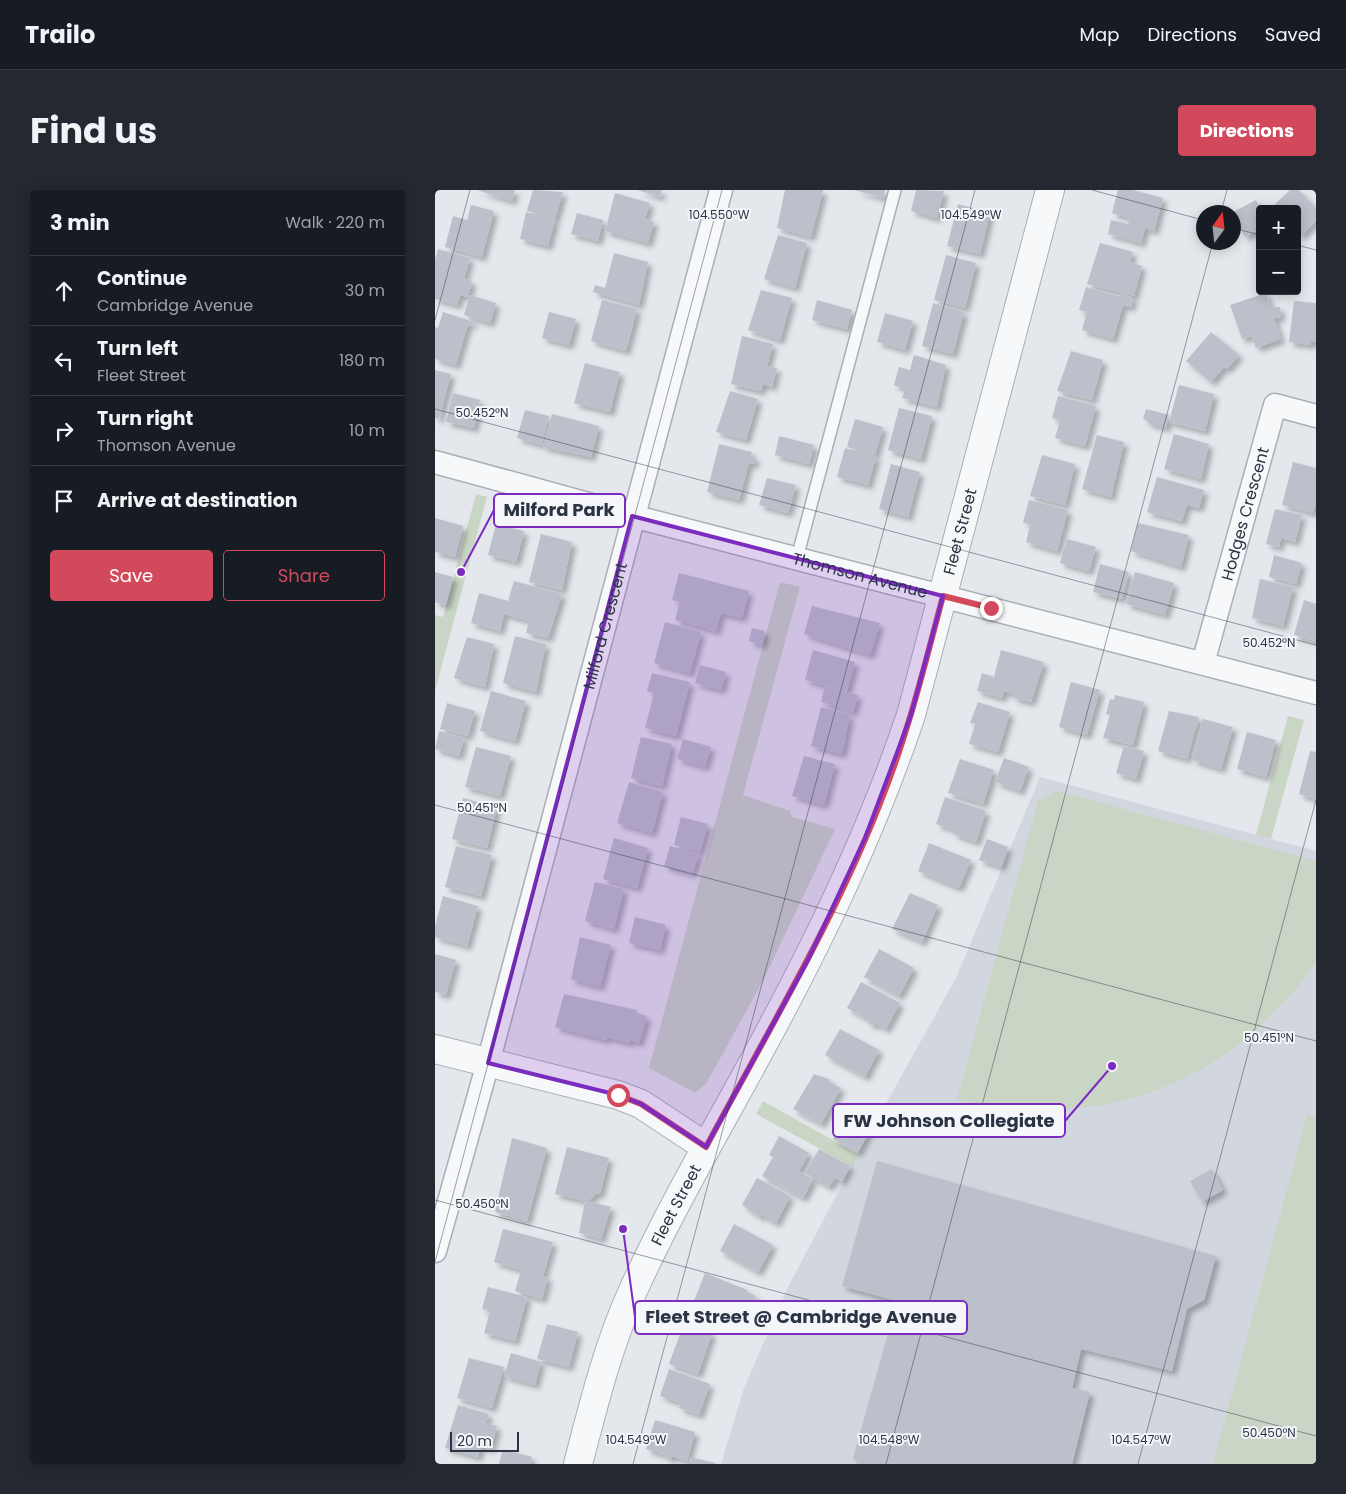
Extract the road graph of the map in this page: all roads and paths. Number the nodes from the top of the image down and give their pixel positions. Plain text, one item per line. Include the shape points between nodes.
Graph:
1 (721, 190) edge
2 (895, 190) edge
3 (1050, 190) edge
4 (1316, 416) edge
5 (435, 462) edge
6 (632, 516) junction
7 (797, 558) junction
8 (943, 596) junction
9 (1203, 663) junction
10 (1316, 693) edge
11 (435, 1049) edge
12 (488, 1063) junction
13 (706, 1147) junction
14 (435, 1251) edge
15 (577, 1464) edge

1 - 6 street, Milford Crescent
2 - 7 lane
3 - 8 street, Fleet Street
4 - 9 street, Hodges Crescent via 1275,405
5 - 6 street, Thomson Avenue
6 - 7 street, Thomson Avenue
6 - 12 street, Milford Crescent
7 - 8 street, Thomson Avenue
8 - 9 street, Thomson Avenue
8 - 13 street, Fleet Street via 911,715 887,788 808,960
9 - 10 street, Thomson Avenue
11 - 12 street
12 - 13 street via 618,1095
12 - 14 street, Milford Crescent
13 - 15 street, Fleet Street via 631,1295 607,1358

